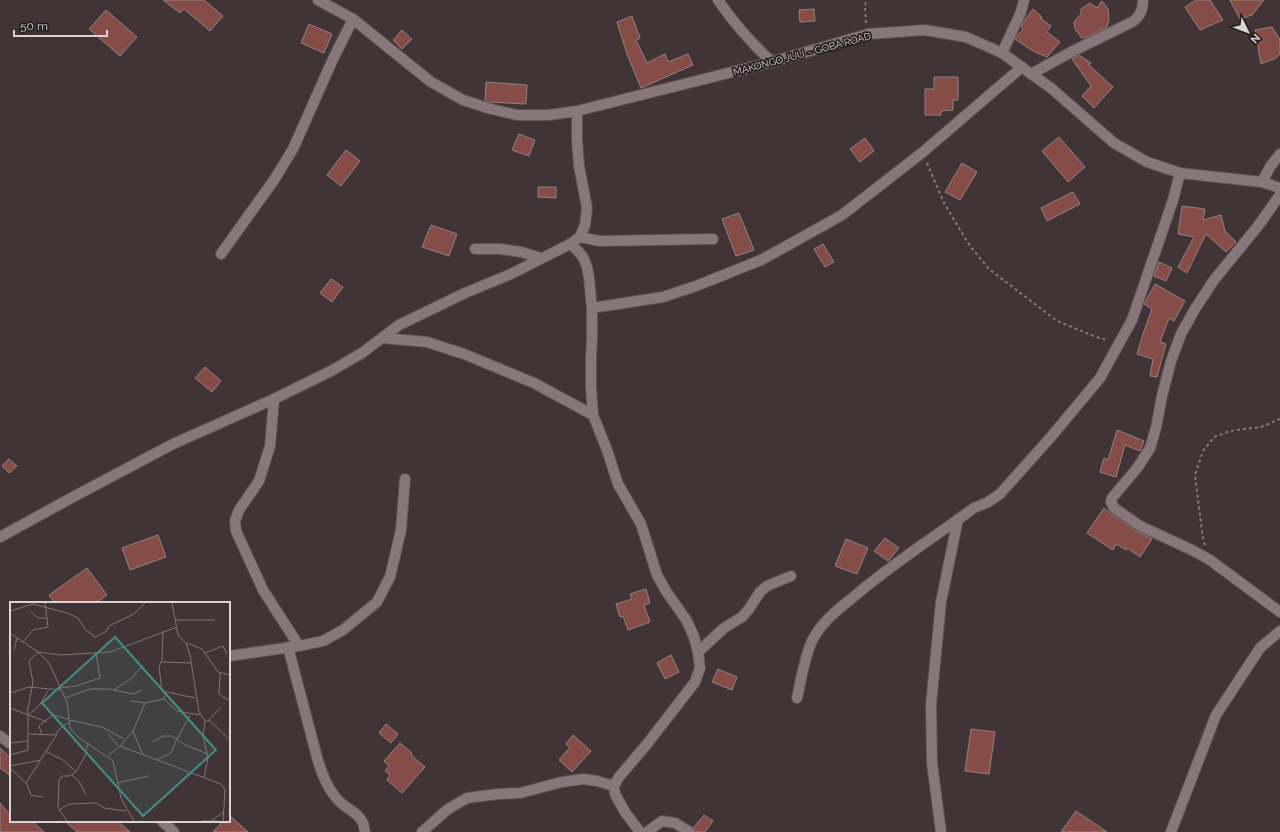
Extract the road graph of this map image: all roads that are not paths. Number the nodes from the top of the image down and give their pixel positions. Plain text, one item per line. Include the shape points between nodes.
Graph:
1 (318, 0) edge
2 (718, 0) edge
3 (1024, 0) edge
4 (1143, 0) edge
5 (353, 19) junction
6 (1002, 53) junction
7 (772, 62) junction
8 (1022, 67) junction
9 (1031, 74) junction
10 (577, 112) junction
11 (1280, 154) edge
12 (1180, 173) junction
13 (1262, 182) junction
14 (1280, 188) edge
15 (1280, 195) edge
16 (580, 237) junction
17 (713, 239) dead end
18 (570, 244) junction
19 (475, 248) dead end
20 (221, 254) dead end
21 (541, 258) junction
22 (592, 308) junction
23 (382, 338) junction
24 (274, 398) junction
25 (593, 415) junction
26 (405, 479) dead end
27 (958, 519) junction
28 (0, 537) edge
29 (791, 576) dead end
30 (1280, 612) edge
31 (1280, 631) edge
32 (294, 647) junction
33 (698, 652) junction
34 (230, 656) edge
35 (797, 698) dead end
36 (0, 736) edge
37 (10, 743) edge
38 (614, 786) junction
39 (163, 822) edge
40 (174, 832) edge
41 (365, 832) edge
42 (422, 832) edge
43 (640, 832) edge
44 (647, 832) edge
45 (690, 832) edge
46 (942, 832) edge
47 (1171, 832) edge

1 - 5 street, MAKONGO JUU – GOBA ROAD
2 - 7 street via 733,22
3 - 6 street
4 - 9 street via 1138,18
5 - 10 street, MAKONGO JUU – GOBA ROAD via 431,82 463,100 517,115
5 - 20 street via 293,149
6 - 7 street, MAKONGO JUU – GOBA ROAD via 966,37 925,30 868,34
6 - 8 street, MAKONGO JUU – GOBA ROAD
7 - 10 street, MAKONGO JUU – GOBA ROAD
8 - 9 street, MAKONGO JUU – GOBA ROAD
8 - 22 street via 923,152 842,215 761,260 696,286 663,298
9 - 12 street, MAKONGO JUU – GOBA ROAD via 1052,88 1114,143 1147,162
10 - 16 street via 579,166 587,208 585,225
11 - 13 street
12 - 13 street, MAKONGO JUU – GOBA ROAD
12 - 27 street via 1132,320 1100,378 1000,494
13 - 14 street, MAKONGO JUU – GOBA ROAD
15 - 30 street via 1214,280 1181,334 1171,361 1150,448 1111,502 1114,508 1140,526 1210,560
16 - 17 street via 599,241
16 - 18 street
18 - 21 street
18 - 22 street via 583,257 587,267
19 - 21 street via 520,252
21 - 23 street via 399,324
22 - 25 street
23 - 24 street via 331,371
23 - 25 street via 427,342 464,354 534,383
24 - 28 street via 173,444
24 - 32 street via 270,446 259,481 239,510 235,526 263,590
25 - 33 street via 618,484 641,524 657,574 687,621
26 - 32 street via 399,538 390,576 377,602 342,630 323,641
27 - 35 street via 889,568 821,626 806,659
27 - 46 street via 941,602 931,705 932,763
29 - 33 street via 767,586 742,617 724,628
31 - 47 street via 1260,648 1216,715
32 - 34 street
32 - 41 street via 324,779 340,802 357,815 363,823
33 - 38 street via 700,668 695,682
36 - 37 street
38 - 42 street via 583,779 520,793 467,798 448,809
38 - 43 street via 615,794
39 - 40 street
44 - 45 street via 662,821 675,823

